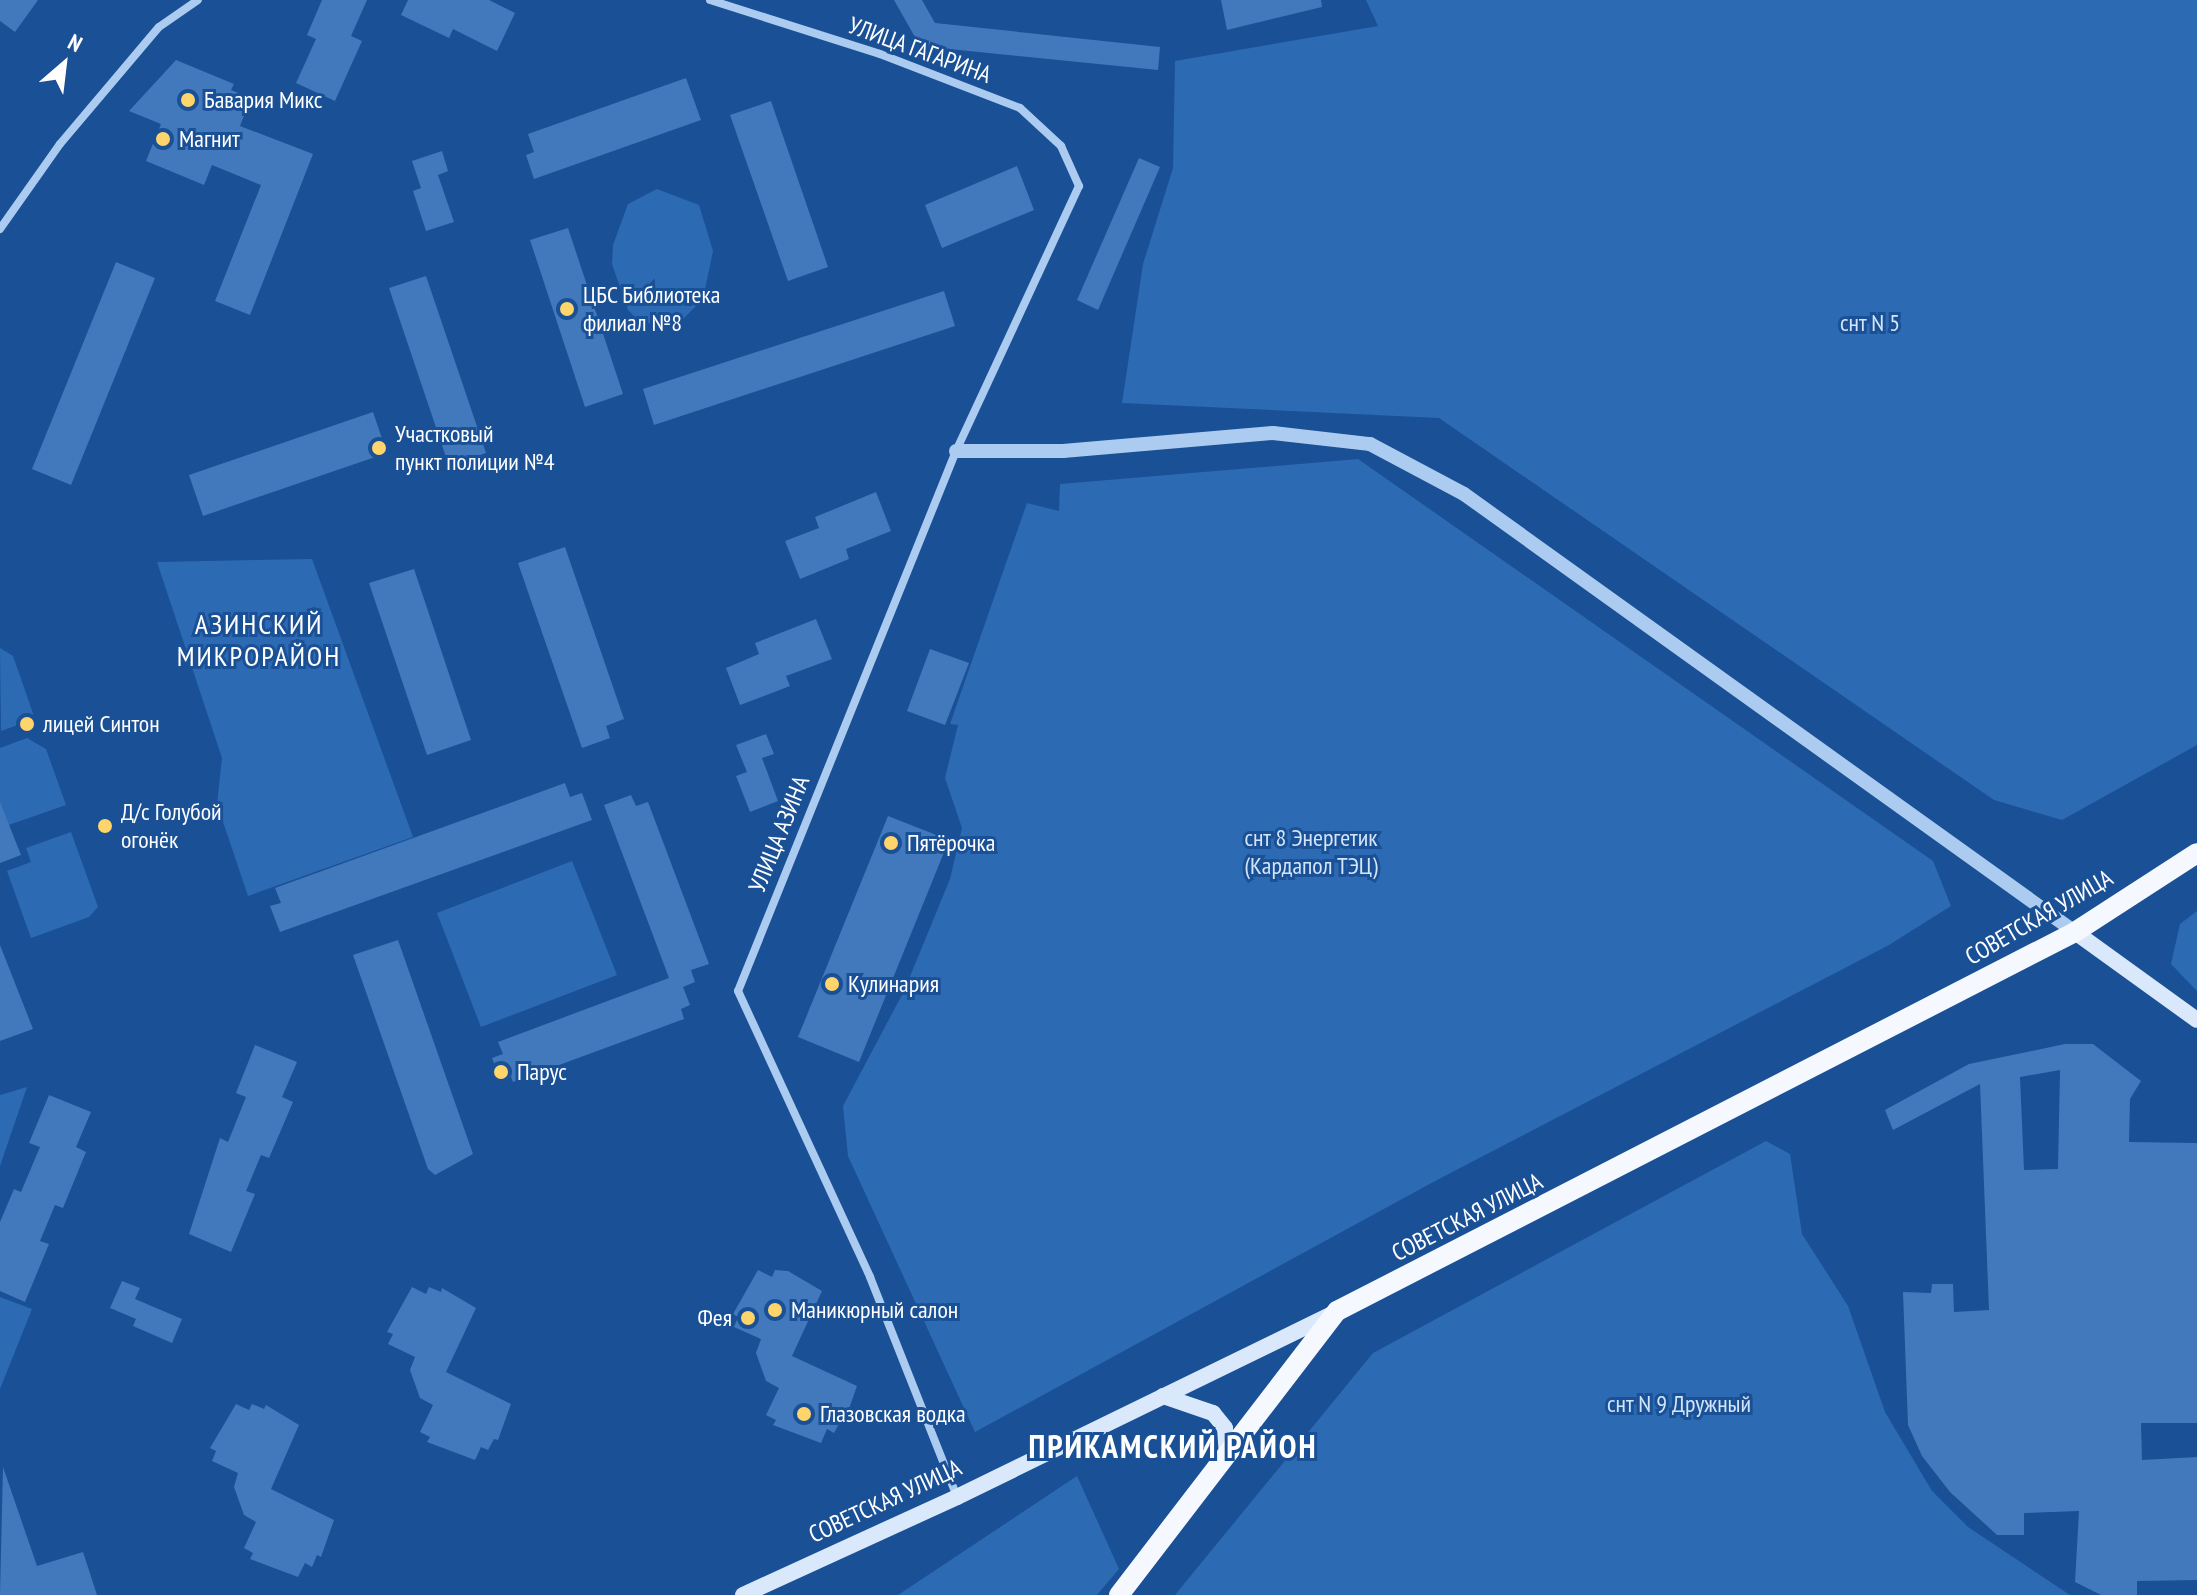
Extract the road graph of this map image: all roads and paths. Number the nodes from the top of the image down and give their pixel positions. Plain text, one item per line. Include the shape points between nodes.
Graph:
1 (198, 0) edge
2 (710, 0) edge
3 (1079, 186) joint
4 (0, 229) edge
5 (956, 451) junction
6 (2197, 853) edge
7 (2075, 932) junction
8 (2197, 1020) edge
9 (1337, 1311) junction
10 (1163, 1396) junction
11 (1227, 1454) junction
12 (957, 1497) junction
13 (743, 1595) edge
14 (1119, 1595) edge

1 - 4 street via 159,27 60,144
2 - 3 street, УЛИЦА ГАГАРИНА via 880,54 1020,108 1061,146
3 - 5 street, УЛИЦА АЗИНА
5 - 7 street via 1063,451 1273,433 1370,444 1464,494
5 - 12 street, УЛИЦА АЗИНА via 738,991 870,1277
6 - 7 main road, СОВЕТСКАЯ УЛИЦА
7 - 8 main road
7 - 9 main road, СОВЕТСКАЯ УЛИЦА
9 - 10 main road, СОВЕТСКАЯ УЛИЦА
9 - 11 main road
10 - 11 main road via 1213,1413 1225,1428
10 - 12 main road, СОВЕТСКАЯ УЛИЦА
11 - 14 main road
12 - 13 main road, СОВЕТСКАЯ УЛИЦА

